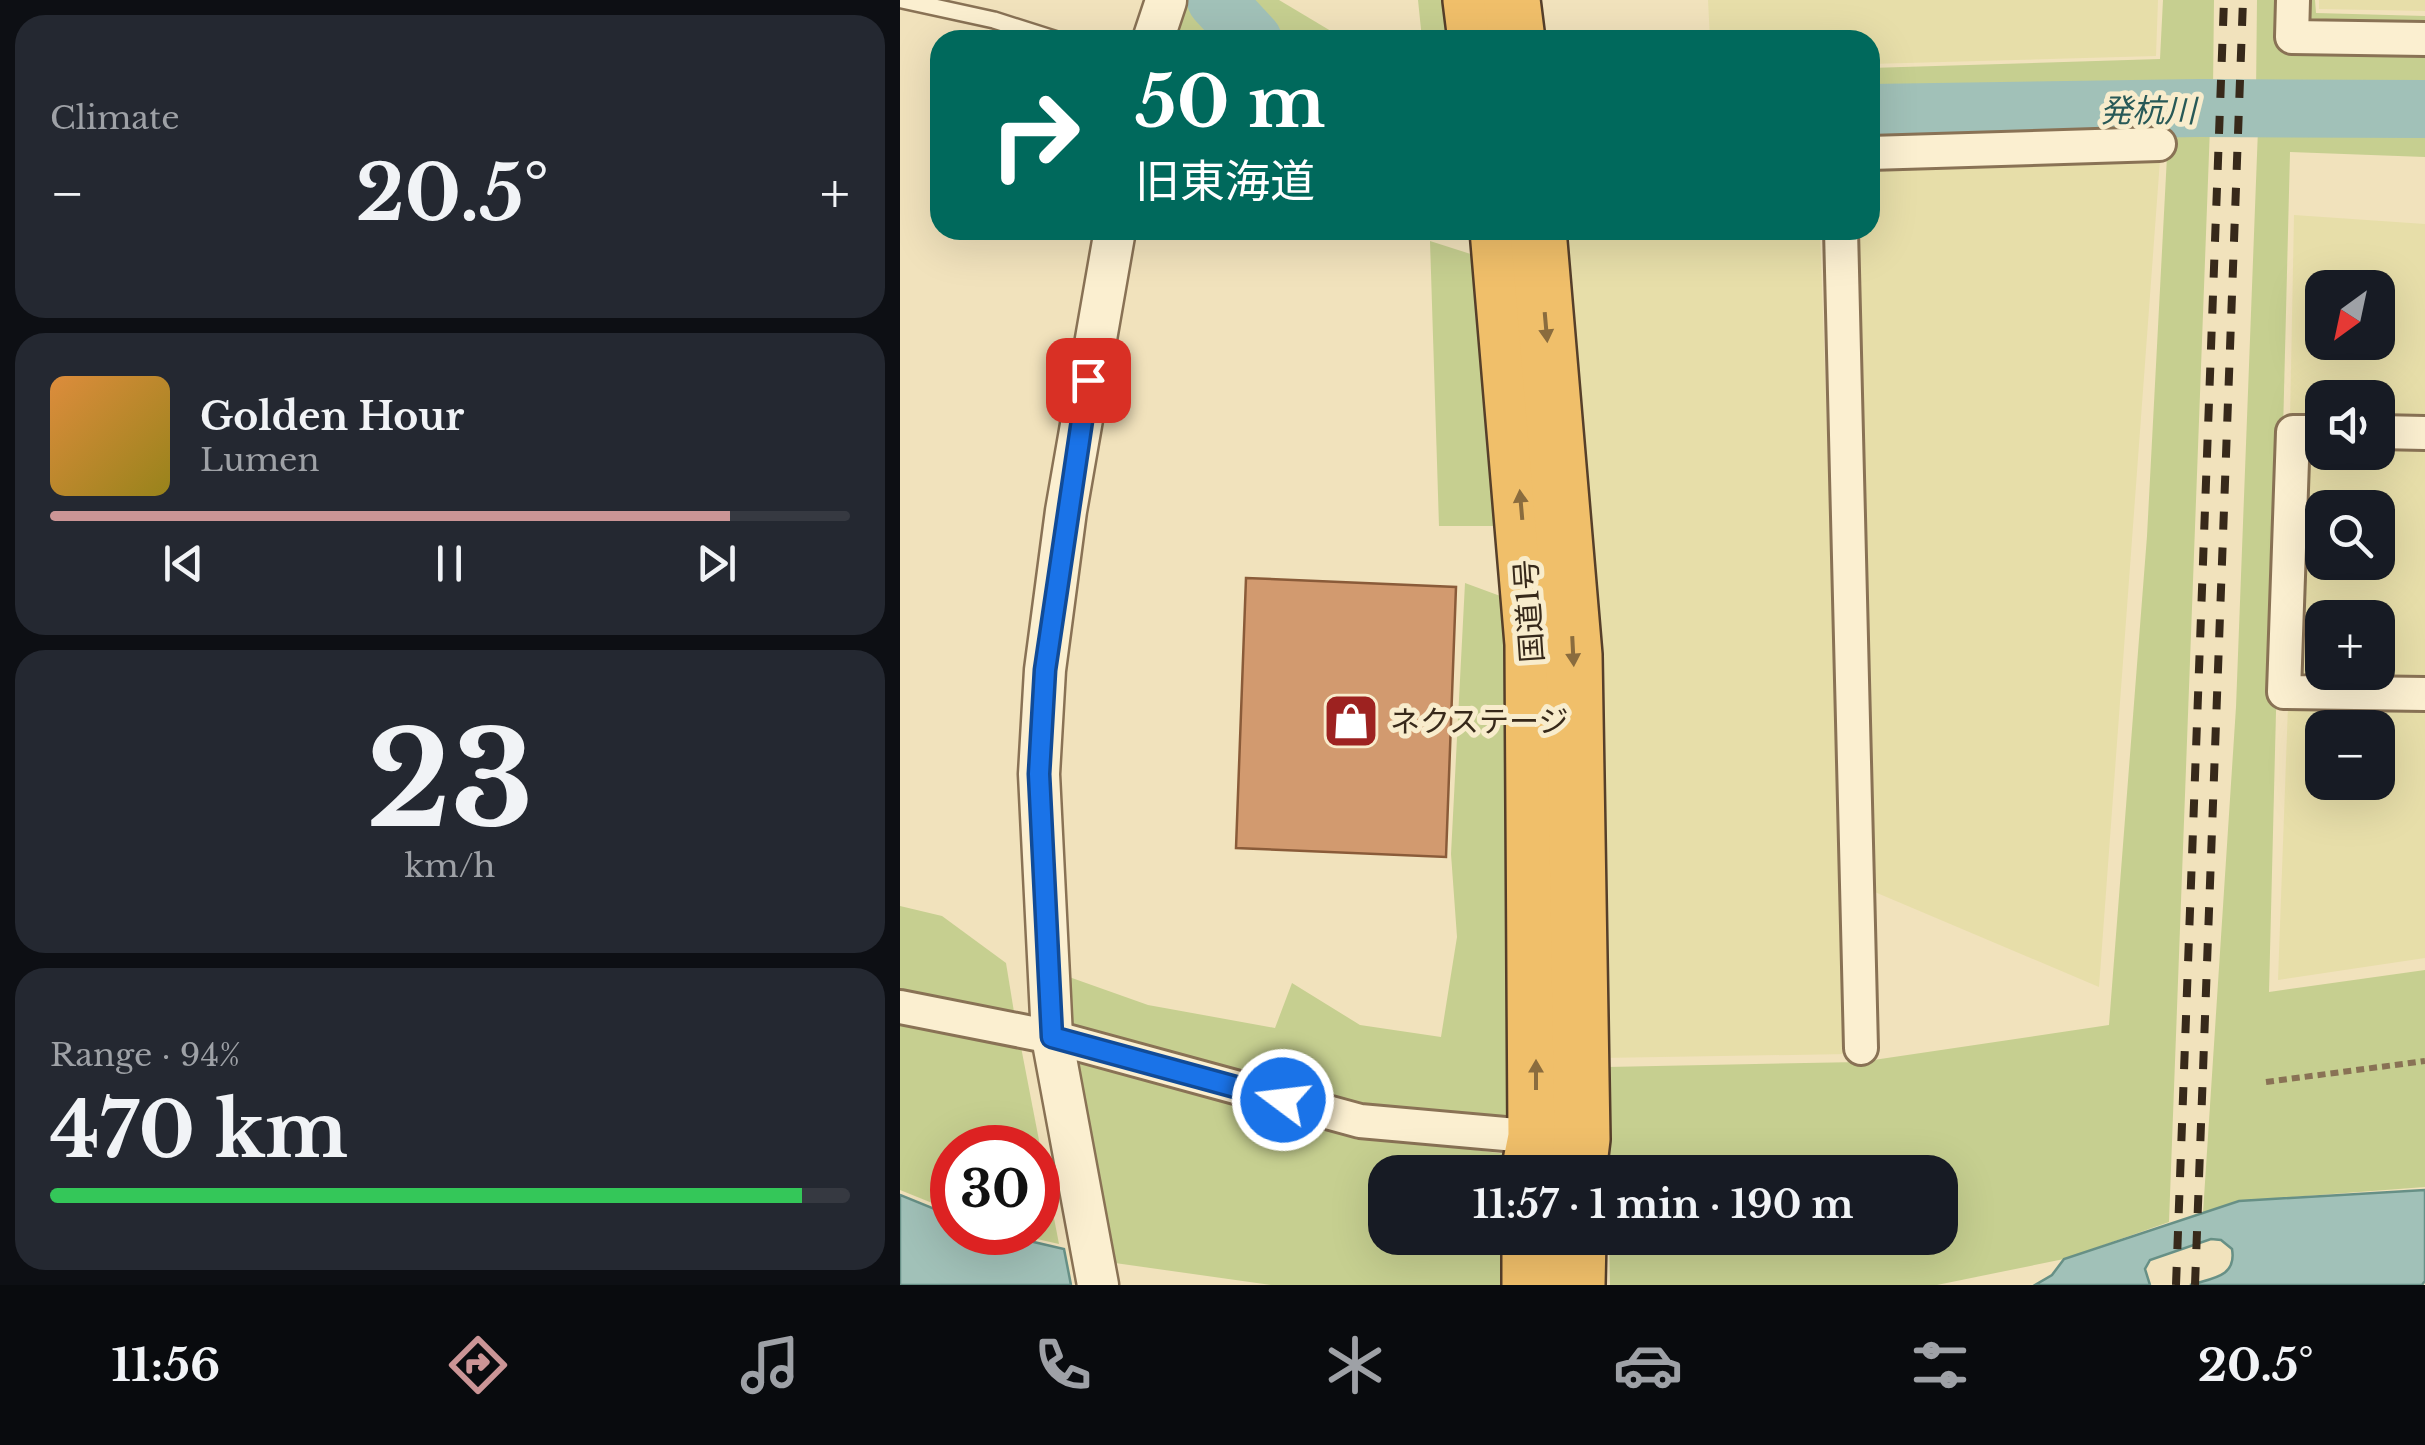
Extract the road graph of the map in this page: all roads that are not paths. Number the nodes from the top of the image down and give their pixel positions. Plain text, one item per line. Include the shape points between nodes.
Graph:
1 (902, 0) edge
2 (1470, 0) edge
3 (1512, 0) edge
4 (2292, 0) edge
5 (1166, 1) edge
6 (1026, 30) edge
7 (1156, 30) edge
8 (1474, 30) edge
9 (1515, 30) edge
10 (2425, 40) edge
11 (2159, 144) dead end
12 (1880, 152) edge
13 (1114, 240) edge
14 (1509, 240) edge
15 (1841, 240) edge
16 (2305, 432) edge
17 (2395, 432) edge
18 (2425, 432) edge
19 (2425, 694) edge
20 (900, 1007) edge
21 (1054, 1047) junction
22 (1861, 1048) dead end
23 (1530, 1155) edge
24 (1551, 1155) edge
25 (1530, 1255) edge
26 (1578, 1255) edge
27 (1098, 1285) edge
28 (1530, 1285) edge
29 (1577, 1285) edge

1 - 6 lane
2 - 8 highway
3 - 9 highway
4 - 10 street via 2292,37
5 - 7 street
11 - 12 street
13 - 21 street via 1045,670 1039,774
14 - 24 highway, 国道1号 via 1574,655
15 - 22 street
16 - 19 street via 2293,432 2284,692
17 - 18 street
20 - 21 street
21 - 23 street via 1360,1122
21 - 27 street
25 - 28 highway
26 - 29 highway

